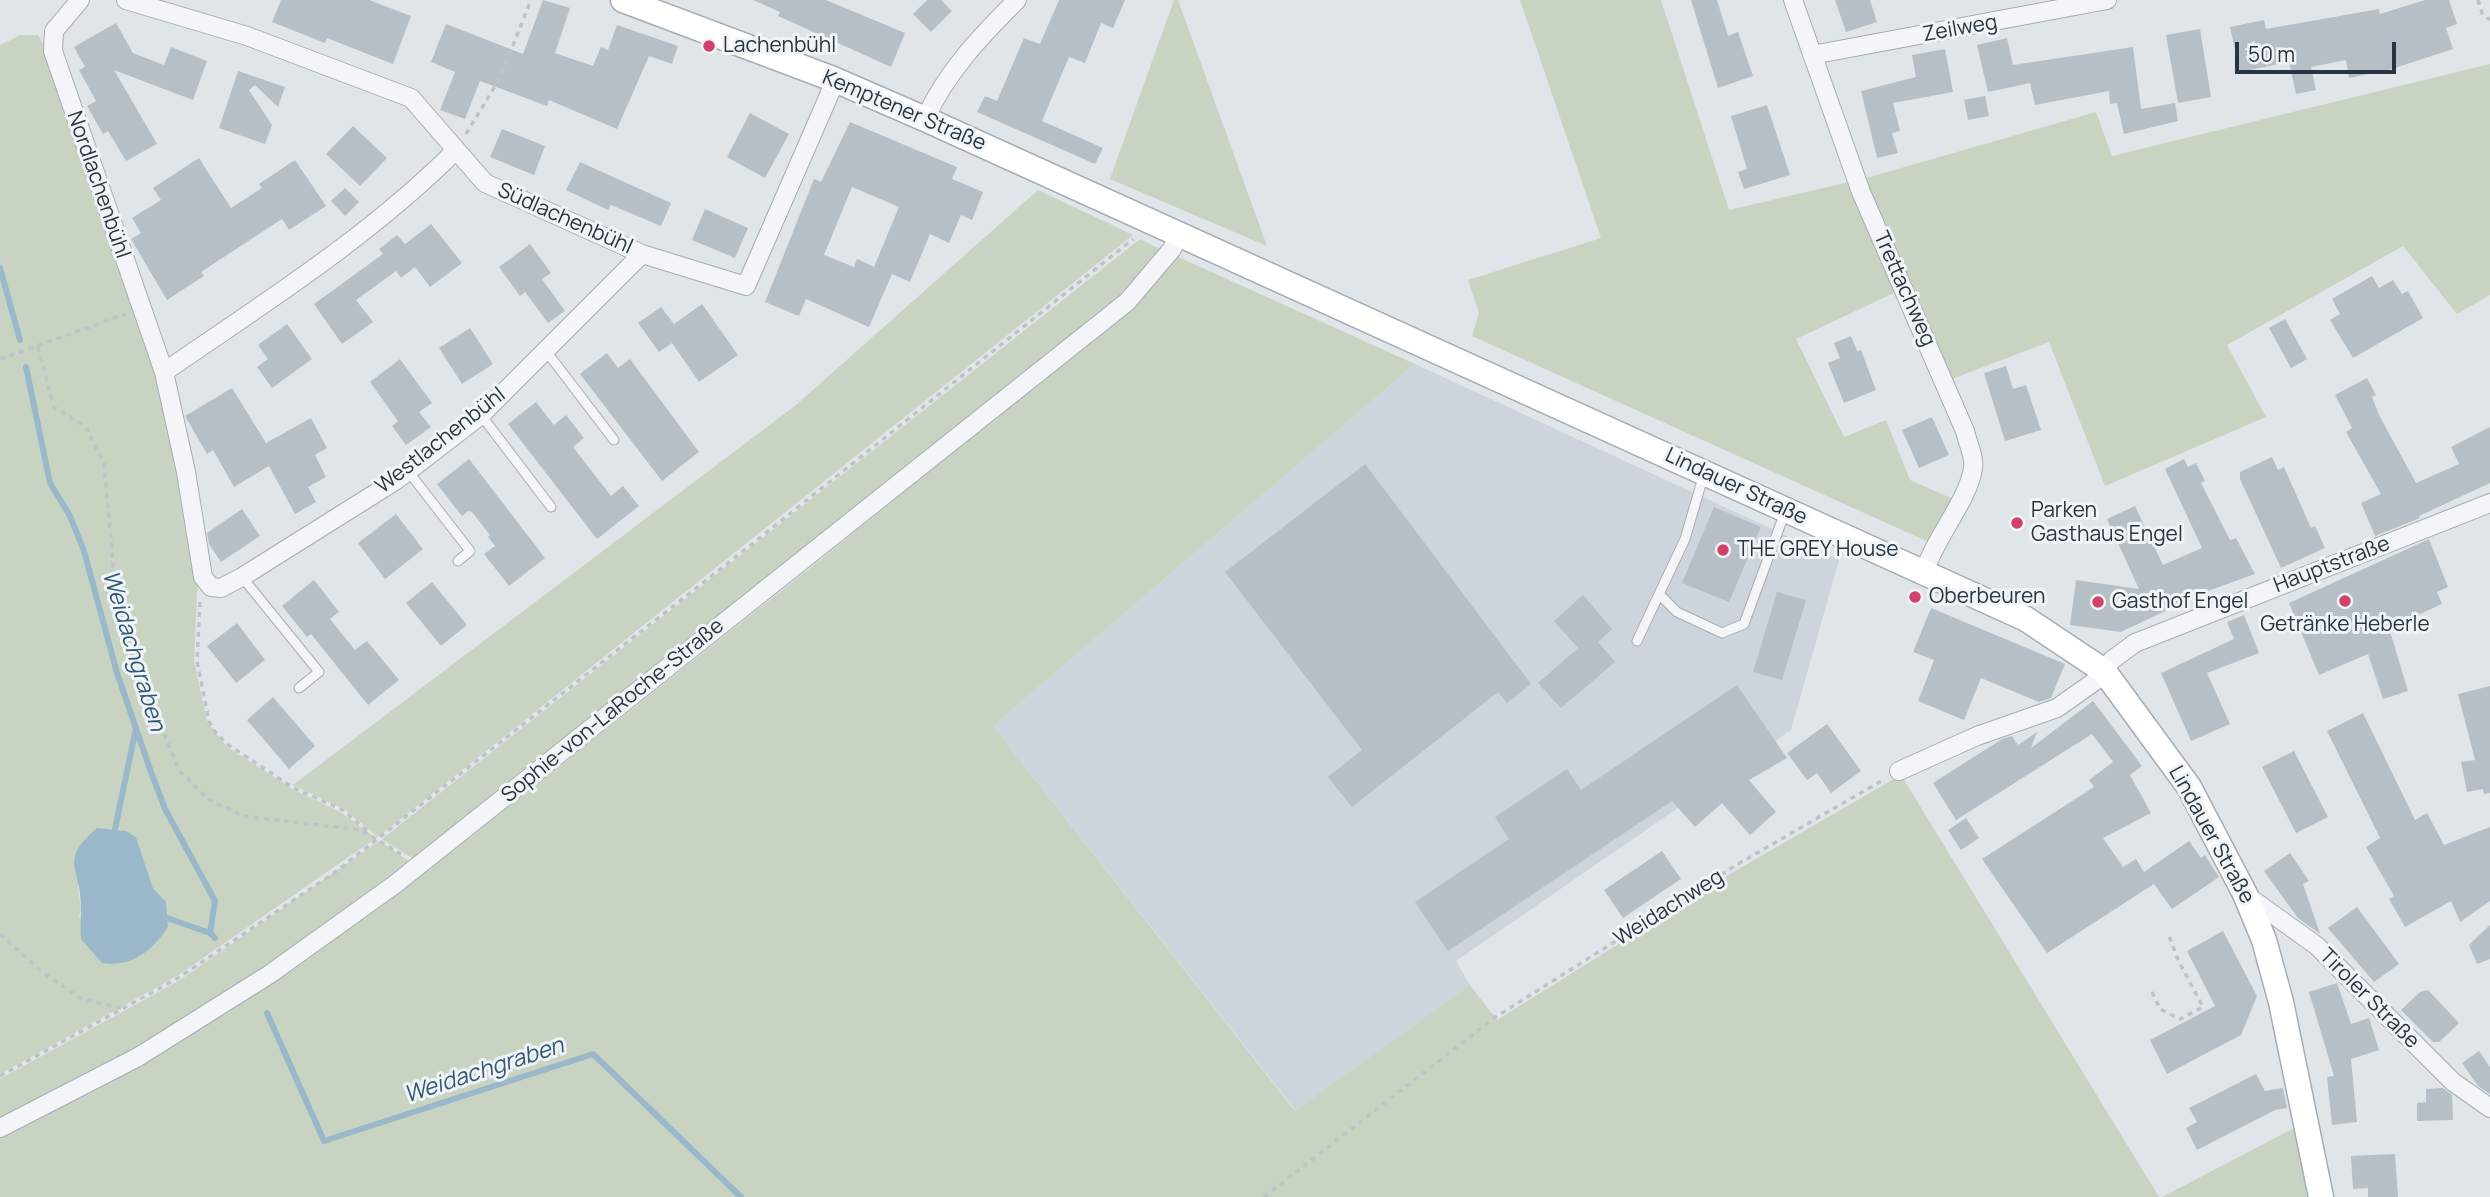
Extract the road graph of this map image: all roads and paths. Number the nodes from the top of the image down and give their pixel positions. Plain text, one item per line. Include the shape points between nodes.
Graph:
1 (126, 0) edge
2 (531, 0) edge
3 (623, 0) edge
4 (1017, 0) edge
5 (1793, 0) edge
6 (2107, 0) edge
7 (2478, 0) edge
8 (78, 1) edge
9 (2490, 20) edge
10 (1812, 55) junction
11 (833, 79) junction
12 (925, 119) junction
13 (455, 151) junction
14 (1141, 233) dead end
15 (1179, 234) junction
16 (642, 254) junction
17 (141, 308) junction
18 (38, 346) junction
19 (546, 351) junction
20 (0, 359) edge
21 (164, 372) junction
22 (481, 415) junction
23 (614, 440) dead end
24 (408, 471) junction
25 (1704, 473) junction
26 (551, 507) dead end
27 (2488, 509) edge
28 (1786, 510) junction
29 (458, 561) dead end
30 (1924, 573) junction
31 (242, 577) junction
32 (211, 587) junction
33 (1659, 594) junction
34 (1637, 641) dead end
35 (2104, 671) junction
36 (299, 688) dead end
37 (1899, 771) joint
38 (370, 834) junction
39 (379, 839) junction
40 (420, 866) junction
41 (2245, 894) junction
42 (2168, 933) dead end
43 (0, 934) edge
44 (2152, 992) dead end
45 (126, 1009) junction
46 (0, 1076) edge
47 (2490, 1108) edge
48 (0, 1128) edge
49 (1264, 1197) edge
50 (2321, 1197) edge

1 - 13 street, Südlachenbühl via 247,36 411,98
2 - 13 path via 499,78
3 - 11 main road, Kemptener Straße
4 - 12 street via 968,49
5 - 10 street, Trettachweg
6 - 10 street, Zeilweg
7 - 9 path
8 - 17 street, Nordlachenbühl via 54,31 52,51
10 - 30 street, Trettachweg via 1861,192 1965,430 1974,467 1930,552
11 - 12 main road, Kemptener Straße
11 - 16 street, Südlachenbühl via 746,286
12 - 15 main road, Kemptener Straße
13 - 16 street, Südlachenbühl via 485,183
13 - 21 street via 420,186 324,261
14 - 39 path
15 - 25 main road, Lindauer Straße
15 - 40 street, Sophie-von-LaRoche-Straße via 1172,249 1127,302
16 - 19 street, Westlachenbühl
17 - 18 path
17 - 21 street, Nordlachenbühl
18 - 20 path
18 - 38 path via 54,407 86,427 104,464 115,586 137,674 180,771 208,798 242,816
19 - 22 street, Westlachenbühl
19 - 23 lane
21 - 32 street, Nordlachenbühl via 203,577
22 - 24 street, Westlachenbühl
22 - 26 lane
24 - 29 lane via 470,551
24 - 31 street, Westlachenbühl
25 - 28 main road, Lindauer Straße
25 - 33 lane via 1685,539
27 - 35 street, Hauptstraße via 2136,643
28 - 30 main road, Lindauer Straße
28 - 33 lane via 1744,624 1722,633 1677,612
30 - 35 main road, Lindauer Straße via 2026,619
31 - 32 street, Westlachenbühl via 221,588
31 - 36 lane via 319,672
32 - 38 path via 200,587 197,660 215,732 292,787 343,810
33 - 34 lane
35 - 37 street via 2057,708
35 - 41 main road, Lindauer Straße via 2189,787
37 - 49 path, Weidachweg via 1738,864 1494,1018
38 - 39 path
39 - 40 path
39 - 45 path
40 - 48 street, Sophie-von-LaRoche-Straße via 270,974 138,1057
41 - 47 street, Tiroler Straße via 2317,946 2453,1082
41 - 50 main road, Lindauer Straße via 2281,1002
42 - 44 path via 2203,1007 2180,1019 2160,1009
43 - 45 path via 41,972 82,999
45 - 46 path

